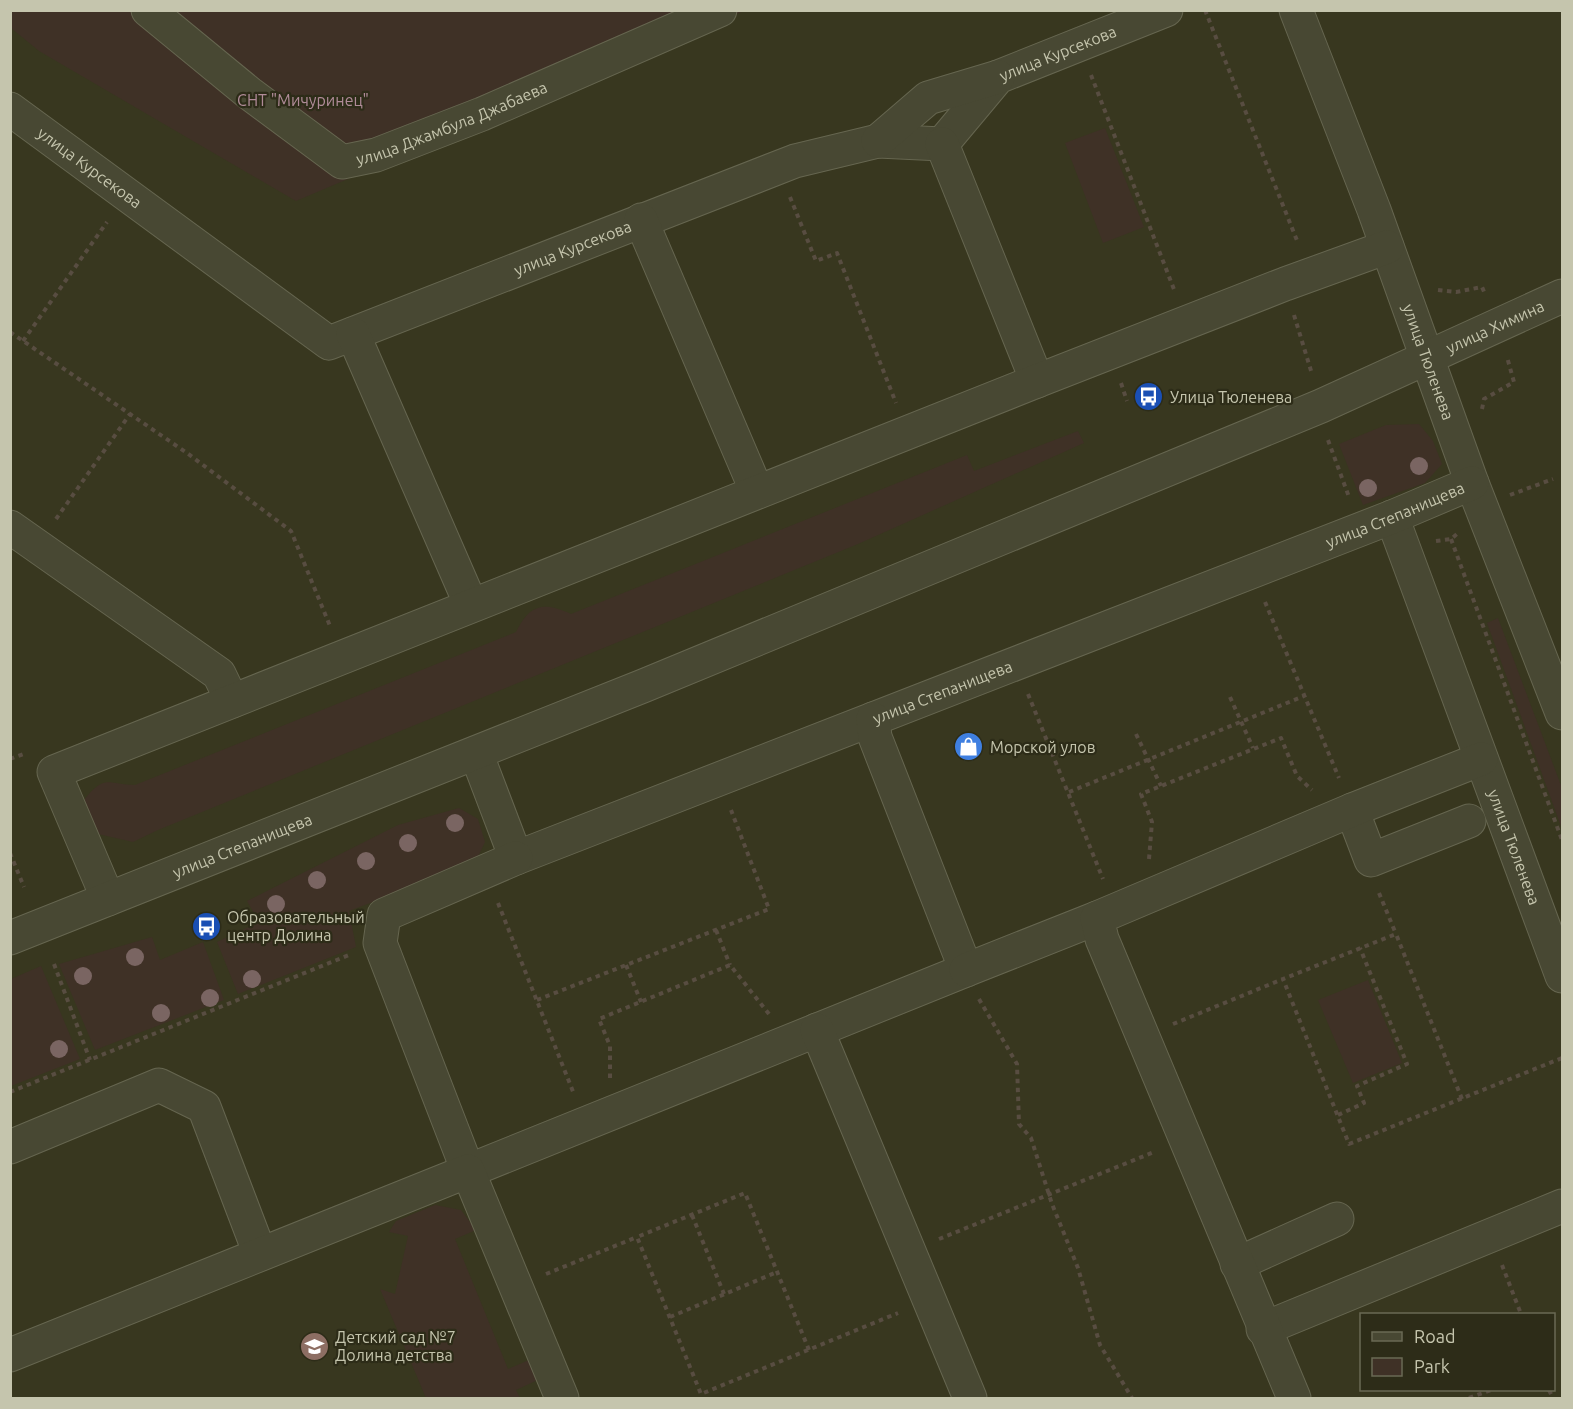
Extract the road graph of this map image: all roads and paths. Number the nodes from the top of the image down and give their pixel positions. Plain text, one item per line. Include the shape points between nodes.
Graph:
1 (148, 10) edge
2 (720, 10) edge
3 (1166, 10) edge
4 (1205, 10) edge
5 (1296, 10) edge
6 (1080, 45) junction
7 (998, 77) junction
8 (10, 109) edge
9 (878, 141) junction
10 (942, 144) junction
11 (779, 167) junction
12 (127, 195) junction
13 (641, 220) junction
14 (1298, 244) dead end
15 (1387, 247) junction
16 (1285, 284) junction
17 (1175, 292) dead end
18 (1563, 296) edge
19 (10, 332) edge
20 (353, 334) junction
21 (23, 341) junction
22 (1428, 358) junction
23 (1036, 381) junction
24 (896, 404) dead end
25 (1321, 406) junction
26 (130, 414) junction
27 (1553, 479) dead end
28 (1472, 483) junction
29 (757, 492) junction
30 (1503, 497) dead end
31 (1392, 517) junction
32 (23, 536) edge
33 (1451, 539) dead end
34 (1252, 572) junction
35 (471, 605) junction
36 (332, 629) dead end
37 (1017, 663) junction
38 (1304, 696) junction
39 (1230, 697) dead end
40 (232, 701) junction
41 (1563, 713) edge
42 (873, 719) junction
43 (1242, 722) junction
44 (1136, 734) dead end
45 (1253, 749) junction
46 (476, 753) junction
47 (1481, 759) junction
48 (1149, 760) junction
49 (718, 779) junction
50 (1161, 786) junction
51 (1069, 792) junction
52 (1345, 813) junction
53 (1469, 821) dead end
54 (1563, 840) edge
55 (10, 853) edge
56 (516, 858) junction
57 (1371, 860) junction
58 (486, 871) junction
59 (24, 886) dead end
60 (1146, 897) junction
61 (108, 899) junction
62 (1106, 914) junction
63 (716, 930) junction
64 (1396, 934) junction
65 (10, 938) edge
66 (1360, 948) junction
67 (54, 964) dead end
68 (626, 965) junction
69 (730, 965) junction
70 (964, 970) junction
71 (1563, 976) edge
72 (1283, 979) junction
73 (537, 1000) junction
74 (640, 1002) junction
75 (804, 1035) junction
76 (1143, 1036) junction
77 (1563, 1058) edge
78 (90, 1060) dead end
79 (1462, 1099) junction
80 (1338, 1115) junction
81 (598, 1117) junction
82 (1186, 1140) junction
83 (10, 1147) edge
84 (468, 1171) junction
85 (1049, 1195) junction
86 (1563, 1206) edge
87 (692, 1215) junction
88 (1337, 1219) dead end
89 (1491, 1236) junction
90 (637, 1237) junction
91 (909, 1252) junction
92 (260, 1254) junction
93 (1237, 1264) junction
94 (777, 1272) junction
95 (515, 1286) junction
96 (724, 1294) junction
97 (929, 1300) junction
98 (1521, 1313) edge
99 (670, 1317) junction
100 (1263, 1329) junction
101 (809, 1350) junction
102 (10, 1355) edge
103 (1486, 1391) edge
104 (562, 1398) edge
105 (969, 1398) edge
106 (1132, 1398) edge
107 (1294, 1398) edge
108 (1469, 1398) edge

1 - 2 street, улица Джамбула Джабаева via 249,93 342,162 376,155 482,114
3 - 6 street, улица Курсекова
4 - 14 path
5 - 15 street, улица Тюленева
6 - 7 street, улица Курсекова
6 - 17 path
7 - 9 street via 928,98
7 - 10 street, улица Курсекова
8 - 12 street, улица Курсекова
9 - 10 street, улица Курсекова
9 - 11 street, улица Курсекова
10 - 23 street
11 - 13 street, улица Курсекова
11 - 24 path via 816,261 837,253
12 - 20 street, улица Курсекова via 329,344
12 - 21 path
13 - 20 street, улица Курсекова
13 - 29 street
15 - 16 street
15 - 22 street, улица Тюленева
16 - 23 street
16 - 25 path
18 - 22 street, улица Химина
19 - 21 path
20 - 35 street
21 - 26 path
22 - 25 street, улица Степанищева
22 - 28 street, улица Тюленева
23 - 29 street
25 - 46 street, улица Степанищева
26 - 32 path
26 - 36 path via 291,531
27 - 30 path
28 - 31 street, улица Степанищева
28 - 41 street, улица Тюленева
29 - 35 street
31 - 34 street, улица Степанищева
31 - 47 street, улица Тюленева
32 - 40 street via 219,674
33 - 54 path
34 - 37 street, улица Степанищева
34 - 38 path
35 - 40 street
37 - 42 street, улица Степанищева
37 - 51 path
38 - 43 path
38 - 52 path
39 - 43 path
40 - 61 street via 54,772
42 - 49 street, улица Степанищева
42 - 70 street via 875,736
43 - 45 path
43 - 48 path
44 - 48 path
45 - 50 path
45 - 52 path via 1281,738 1297,776
46 - 56 street
46 - 61 street, улица Степанищева
47 - 52 street
47 - 71 street, улица Тюленева
48 - 50 path
48 - 51 path
49 - 56 street, улица Степанищева
49 - 63 path via 770,909
50 - 60 path via 1141,794 1152,822
51 - 62 path
52 - 57 street
52 - 60 street
53 - 57 street
55 - 59 path
56 - 58 street, улица Степанищева
57 - 64 path via 1368,866
58 - 73 path
58 - 84 street, улица Степанищева via 384,915 380,943
60 - 62 street
61 - 65 street, улица Степанищева
62 - 70 street
62 - 76 street via 1102,939
63 - 68 path
63 - 69 path
64 - 66 path
64 - 79 path
66 - 72 path
66 - 80 path via 1407,1064 1357,1086 1364,1103
67 - 78 path
68 - 73 path
68 - 74 path
69 - 74 path
69 - 75 path
70 - 75 street
70 - 85 path via 1017,1064 1019,1124 1031,1138
72 - 76 path
72 - 80 path
73 - 81 path
74 - 81 path via 599,1019 610,1046
75 - 81 street
75 - 91 street
76 - 82 street
77 - 79 path
79 - 80 path via 1349,1144
81 - 84 street
82 - 85 path
82 - 93 street
83 - 92 street via 159,1085 204,1107
84 - 92 street
84 - 95 street
85 - 91 path
85 - 106 path via 1078,1268 1100,1345
86 - 89 street
87 - 90 path
87 - 94 path via 745,1193
87 - 96 path
88 - 93 street
89 - 98 path
89 - 100 street
90 - 95 path
90 - 99 path
91 - 97 street
92 - 102 street
93 - 100 street
94 - 96 path
94 - 101 path
95 - 104 street
96 - 99 path
97 - 101 path
97 - 105 street
99 - 101 path via 701,1394
100 - 107 street
103 - 108 path

